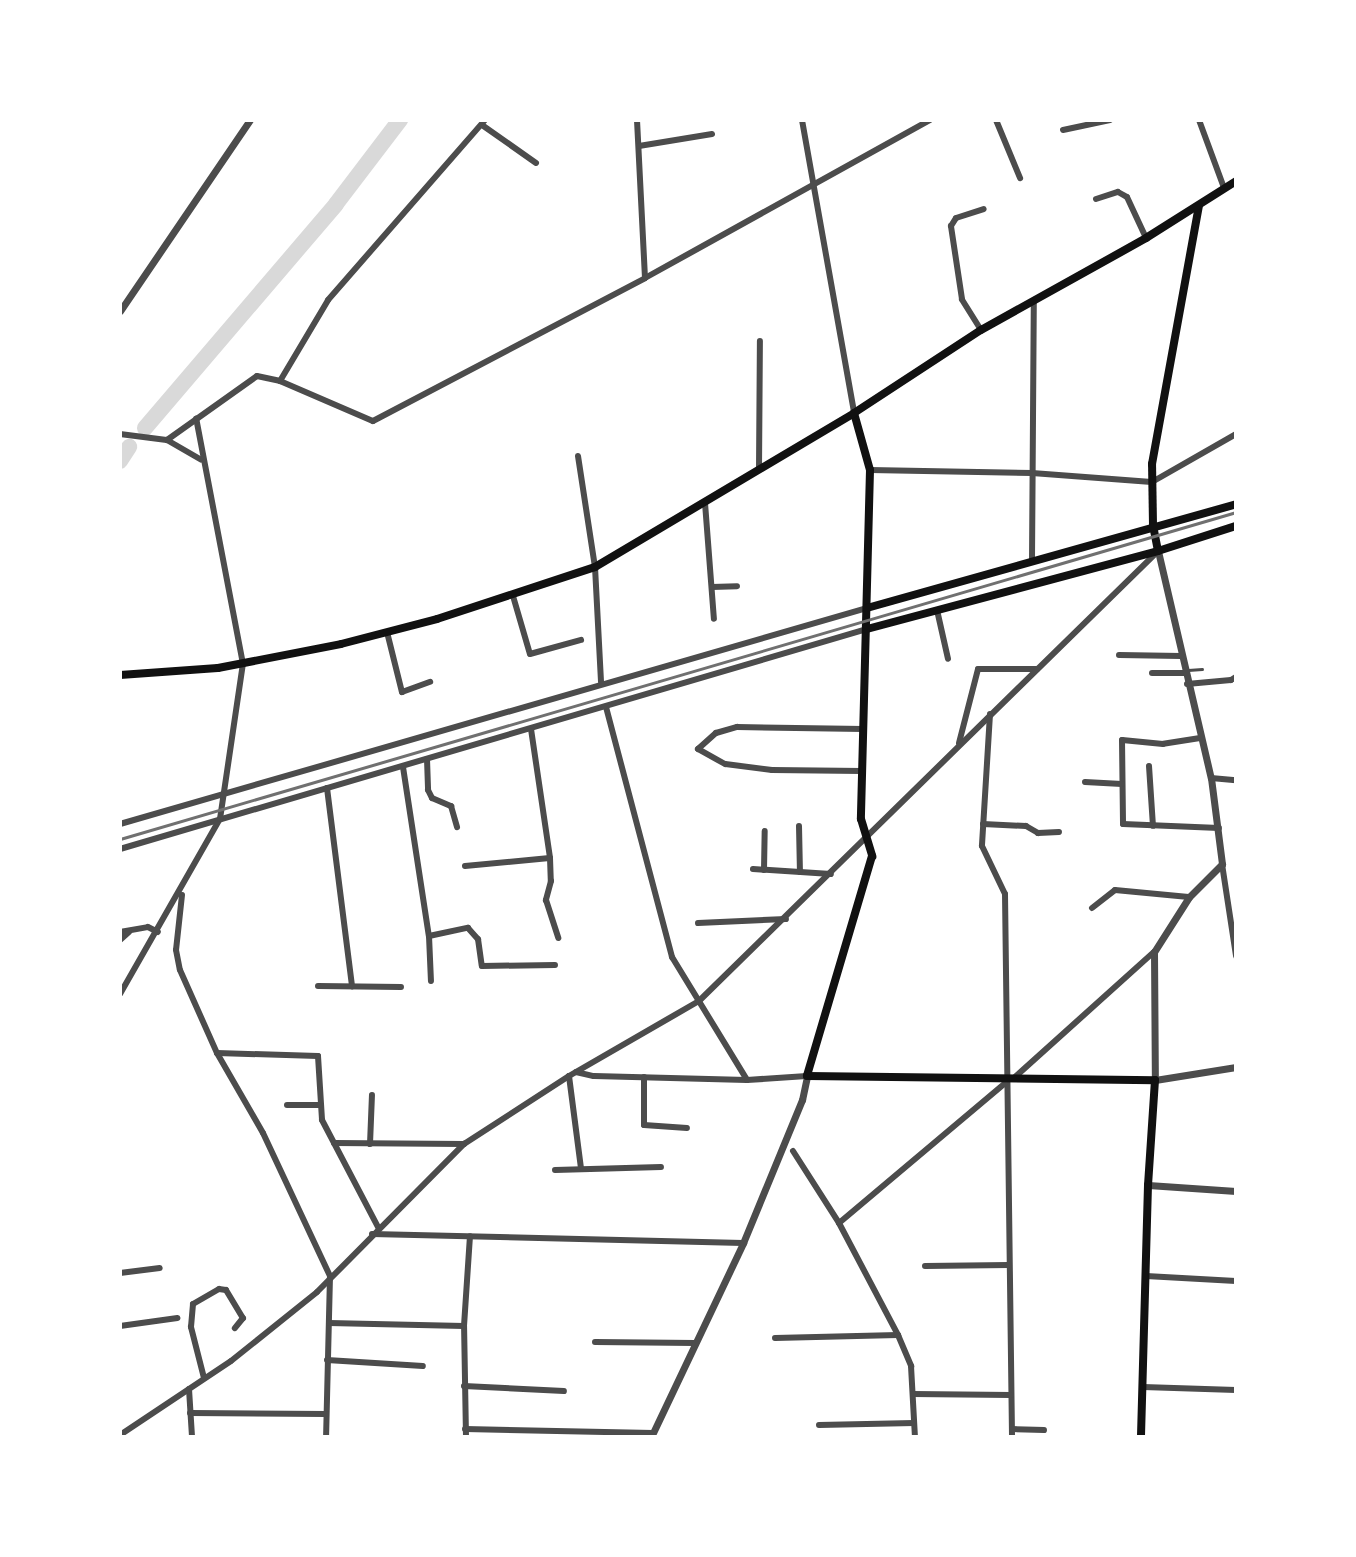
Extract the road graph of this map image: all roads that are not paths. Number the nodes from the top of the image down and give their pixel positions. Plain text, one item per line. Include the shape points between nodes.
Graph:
1 (250, 120) edge
2 (637, 120) edge
3 (802, 120) edge
4 (930, 120) edge
5 (996, 120) edge
6 (1110, 120) edge
7 (1199, 120) edge
8 (483, 122) edge
9 (1063, 130) dead end
10 (712, 134) dead end
11 (639, 146) junction
12 (536, 163) dead end
13 (1020, 178) dead end
14 (1236, 181) edge
15 (814, 186) junction
16 (1224, 188) junction
17 (1096, 199) dead end
18 (1199, 206) junction
19 (984, 209) dead end
20 (1146, 238) junction
21 (645, 278) junction
22 (1034, 302) junction
23 (120, 311) edge
24 (981, 330) junction
25 (760, 341) dead end
26 (280, 381) junction
27 (854, 413) junction
28 (196, 418) junction
29 (120, 434) edge
30 (1236, 434) edge
31 (167, 440) junction
32 (578, 456) dead end
33 (201, 460) junction
34 (759, 470) junction
35 (870, 470) junction
36 (1032, 473) junction
37 (1152, 482) junction
38 (705, 503) junction
39 (1236, 504) edge
40 (1153, 525) junction
41 (1236, 526) edge
42 (1158, 551) junction
43 (1032, 560) junction
44 (595, 567) junction
45 (737, 586) dead end
46 (712, 587) junction
47 (513, 596) junction
48 (867, 608) junction
49 (937, 610) junction
50 (714, 619) dead end
51 (867, 629) junction
52 (387, 632) junction
53 (581, 640) dead end
54 (1119, 655) dead end
55 (1181, 656) junction
56 (948, 659) dead end
57 (243, 664) junction
58 (1037, 669) junction
59 (1202, 669) dead end
60 (1184, 672) junction
61 (1152, 673) dead end
62 (120, 675) edge
63 (1236, 677) edge
64 (430, 682) dead end
65 (601, 682) junction
66 (1187, 684) junction
67 (606, 707) junction
68 (990, 714) junction
69 (531, 729) junction
70 (863, 729) junction
71 (1200, 738) junction
72 (959, 743) junction
73 (427, 759) junction
74 (1149, 766) dead end
75 (403, 767) junction
76 (862, 771) junction
77 (1211, 778) junction
78 (1236, 780) edge
79 (1085, 782) dead end
80 (1122, 784) junction
81 (327, 788) junction
82 (224, 796) junction
83 (220, 819) junction
84 (120, 824) edge
85 (983, 824) junction
86 (799, 826) dead end
87 (1153, 826) junction
88 (457, 827) dead end
89 (1219, 828) junction
90 (765, 831) dead end
91 (1059, 832) dead end
92 (866, 838) junction
93 (120, 849) edge
94 (550, 858) junction
95 (1222, 864) junction
96 (465, 866) dead end
97 (753, 869) dead end
98 (764, 870) junction
99 (800, 872) junction
100 (831, 874) junction
101 (182, 891) junction
102 (1189, 897) junction
103 (1092, 908) dead end
104 (1234, 916) edge
105 (786, 919) junction
106 (698, 923) dead end
107 (120, 932) edge
108 (129, 932) junction
109 (158, 932) junction
110 (429, 936) junction
111 (558, 938) dead end
112 (120, 940) edge
113 (1154, 952) junction
114 (1236, 956) edge
115 (555, 965) dead end
116 (431, 981) dead end
117 (318, 986) dead end
118 (352, 986) junction
119 (401, 987) dead end
120 (120, 994) edge
121 (699, 1001) junction
122 (217, 1053) junction
123 (1236, 1067) edge
124 (572, 1074) junction
125 (807, 1076) junction
126 (644, 1077) junction
127 (1015, 1077) junction
128 (747, 1080) junction
129 (1005, 1080) junction
130 (1155, 1080) junction
131 (372, 1095) dead end
132 (287, 1105) dead end
133 (319, 1105) junction
134 (687, 1128) dead end
135 (334, 1143) junction
136 (370, 1144) junction
137 (464, 1144) junction
138 (793, 1151) dead end
139 (661, 1167) dead end
140 (581, 1168) junction
141 (555, 1170) dead end
142 (1148, 1185) junction
143 (1236, 1191) edge
144 (839, 1223) junction
145 (378, 1227) junction
146 (372, 1234) junction
147 (470, 1236) junction
148 (743, 1243) junction
149 (1009, 1265) junction
150 (925, 1266) dead end
151 (160, 1268) dead end
152 (120, 1273) edge
153 (330, 1276) junction
154 (1146, 1276) junction
155 (1236, 1281) edge
156 (177, 1318) dead end
157 (329, 1323) junction
158 (120, 1326) edge
159 (464, 1326) junction
160 (235, 1328) dead end
161 (898, 1335) junction
162 (775, 1338) dead end
163 (595, 1342) dead end
164 (695, 1343) junction
165 (327, 1360) junction
166 (423, 1366) dead end
167 (204, 1378) junction
168 (464, 1386) junction
169 (1143, 1387) junction
170 (189, 1389) junction
171 (1236, 1390) edge
172 (564, 1391) dead end
173 (913, 1394) junction
174 (1011, 1395) junction
175 (190, 1413) junction
176 (326, 1414) junction
177 (914, 1423) junction
178 (819, 1425) dead end
179 (1044, 1430) dead end
180 (466, 1433) edge
181 (1012, 1433) edge
182 (120, 1435) edge
183 (652, 1435) edge
184 (192, 1437) edge
185 (326, 1437) edge
186 (915, 1437) edge
187 (1141, 1437) edge

1 - 23 street
2 - 11 street
3 - 15 street
4 - 15 street
5 - 13 street
6 - 9 street
7 - 16 street
8 - 12 street
8 - 26 street via 328,300
10 - 11 street
11 - 21 street
14 - 16 main road
15 - 21 street
15 - 27 street
16 - 18 main road
17 - 20 street via 1118,192 1127,197
18 - 20 main road
18 - 37 main road
19 - 24 street via 956,218 951,226 962,299
20 - 22 main road
21 - 26 street via 373,421
22 - 24 main road
22 - 36 street
24 - 27 main road
25 - 34 street
26 - 28 street via 257,376
27 - 34 main road
27 - 35 main road
28 - 31 street
28 - 33 street
29 - 31 street
30 - 37 street
31 - 33 street
32 - 44 street
33 - 57 street
34 - 38 main road
35 - 36 street
35 - 48 main road
36 - 37 street
36 - 43 street
37 - 40 main road
38 - 44 main road
38 - 46 street
39 - 40 main road
40 - 42 main road
40 - 43 main road
41 - 42 main road
42 - 49 main road
42 - 55 street
42 - 58 street
43 - 48 main road
44 - 47 main road
44 - 65 street
45 - 46 street
46 - 50 street
47 - 52 main road
47 - 53 street via 530,654
48 - 51 main road
48 - 65 street
49 - 51 main road
49 - 56 street
51 - 67 street
51 - 70 main road
52 - 57 main road
52 - 64 street via 402,692
54 - 55 street
55 - 60 street
57 - 62 main road
57 - 82 street
58 - 68 street
58 - 72 street via 978,669
59 - 60 lane
60 - 61 street
60 - 66 street
63 - 66 street
65 - 82 street
66 - 71 street
67 - 69 street
67 - 121 street via 672,957
68 - 72 street
68 - 85 street
69 - 73 street
69 - 94 street
70 - 76 main road
70 - 76 street via 737,727 716,733 698,749 725,764
71 - 77 street
71 - 80 street via 1163,744 1122,740
72 - 92 street
73 - 75 street
73 - 88 street via 428,790 432,798 451,806
74 - 87 street
75 - 81 street
75 - 110 street
76 - 92 main road
77 - 78 street
77 - 89 street
79 - 80 street
80 - 87 street via 1123,824
81 - 83 street
81 - 118 street
82 - 83 street
82 - 84 street
83 - 93 street
83 - 101 street
85 - 91 street
85 - 129 street via 982,846 1005,894
86 - 99 street
87 - 89 street
89 - 95 street
90 - 98 street
92 - 100 street
92 - 125 main road via 872,856
94 - 96 street
94 - 111 street via 546,900
95 - 102 street
95 - 104 street
97 - 98 street
98 - 99 street
99 - 100 street
100 - 105 street
101 - 109 street
101 - 122 street via 176,950 180,970
102 - 103 street via 1115,890
102 - 113 street
104 - 114 street
105 - 106 street
105 - 121 street
107 - 108 street
108 - 109 street via 148,927
108 - 112 street
109 - 120 street
110 - 115 street via 468,928 478,939 482,966
110 - 116 street
113 - 127 street
113 - 130 street
117 - 118 street
118 - 119 street
121 - 124 street
121 - 128 street
122 - 133 street via 316,1055
122 - 153 street via 263,1133
123 - 130 street
124 - 126 street
124 - 137 street
124 - 140 street
125 - 128 street
125 - 129 main road
125 - 148 street
126 - 128 street
126 - 134 street via 644,1125
127 - 129 main road
127 - 130 main road
129 - 144 street
129 - 149 street
130 - 142 main road
131 - 136 street
132 - 133 street
133 - 135 street
135 - 136 street
135 - 145 street
136 - 137 street
137 - 145 street
138 - 144 street
139 - 140 street
140 - 141 street
142 - 143 street
142 - 154 main road
144 - 161 street
145 - 146 street
146 - 147 street
146 - 153 street
147 - 148 street
147 - 159 street
148 - 164 street
149 - 150 street
149 - 174 street
151 - 152 street
153 - 157 street
153 - 167 street via 317,1292
154 - 155 street
154 - 169 main road
156 - 158 street
157 - 159 street
157 - 165 street
159 - 168 street
160 - 167 street via 243,1318 226,1290 193,1304 191,1327
161 - 162 street
161 - 173 street via 911,1366
163 - 164 street
164 - 183 street
165 - 166 street
165 - 176 street
167 - 170 street
168 - 172 street
168 - 180 street
169 - 171 street
169 - 187 main road
170 - 175 street
170 - 182 street
173 - 174 street
173 - 177 street
174 - 181 street
175 - 176 street
175 - 184 street
176 - 185 street
177 - 178 street
177 - 186 street
179 - 181 street
180 - 183 street

